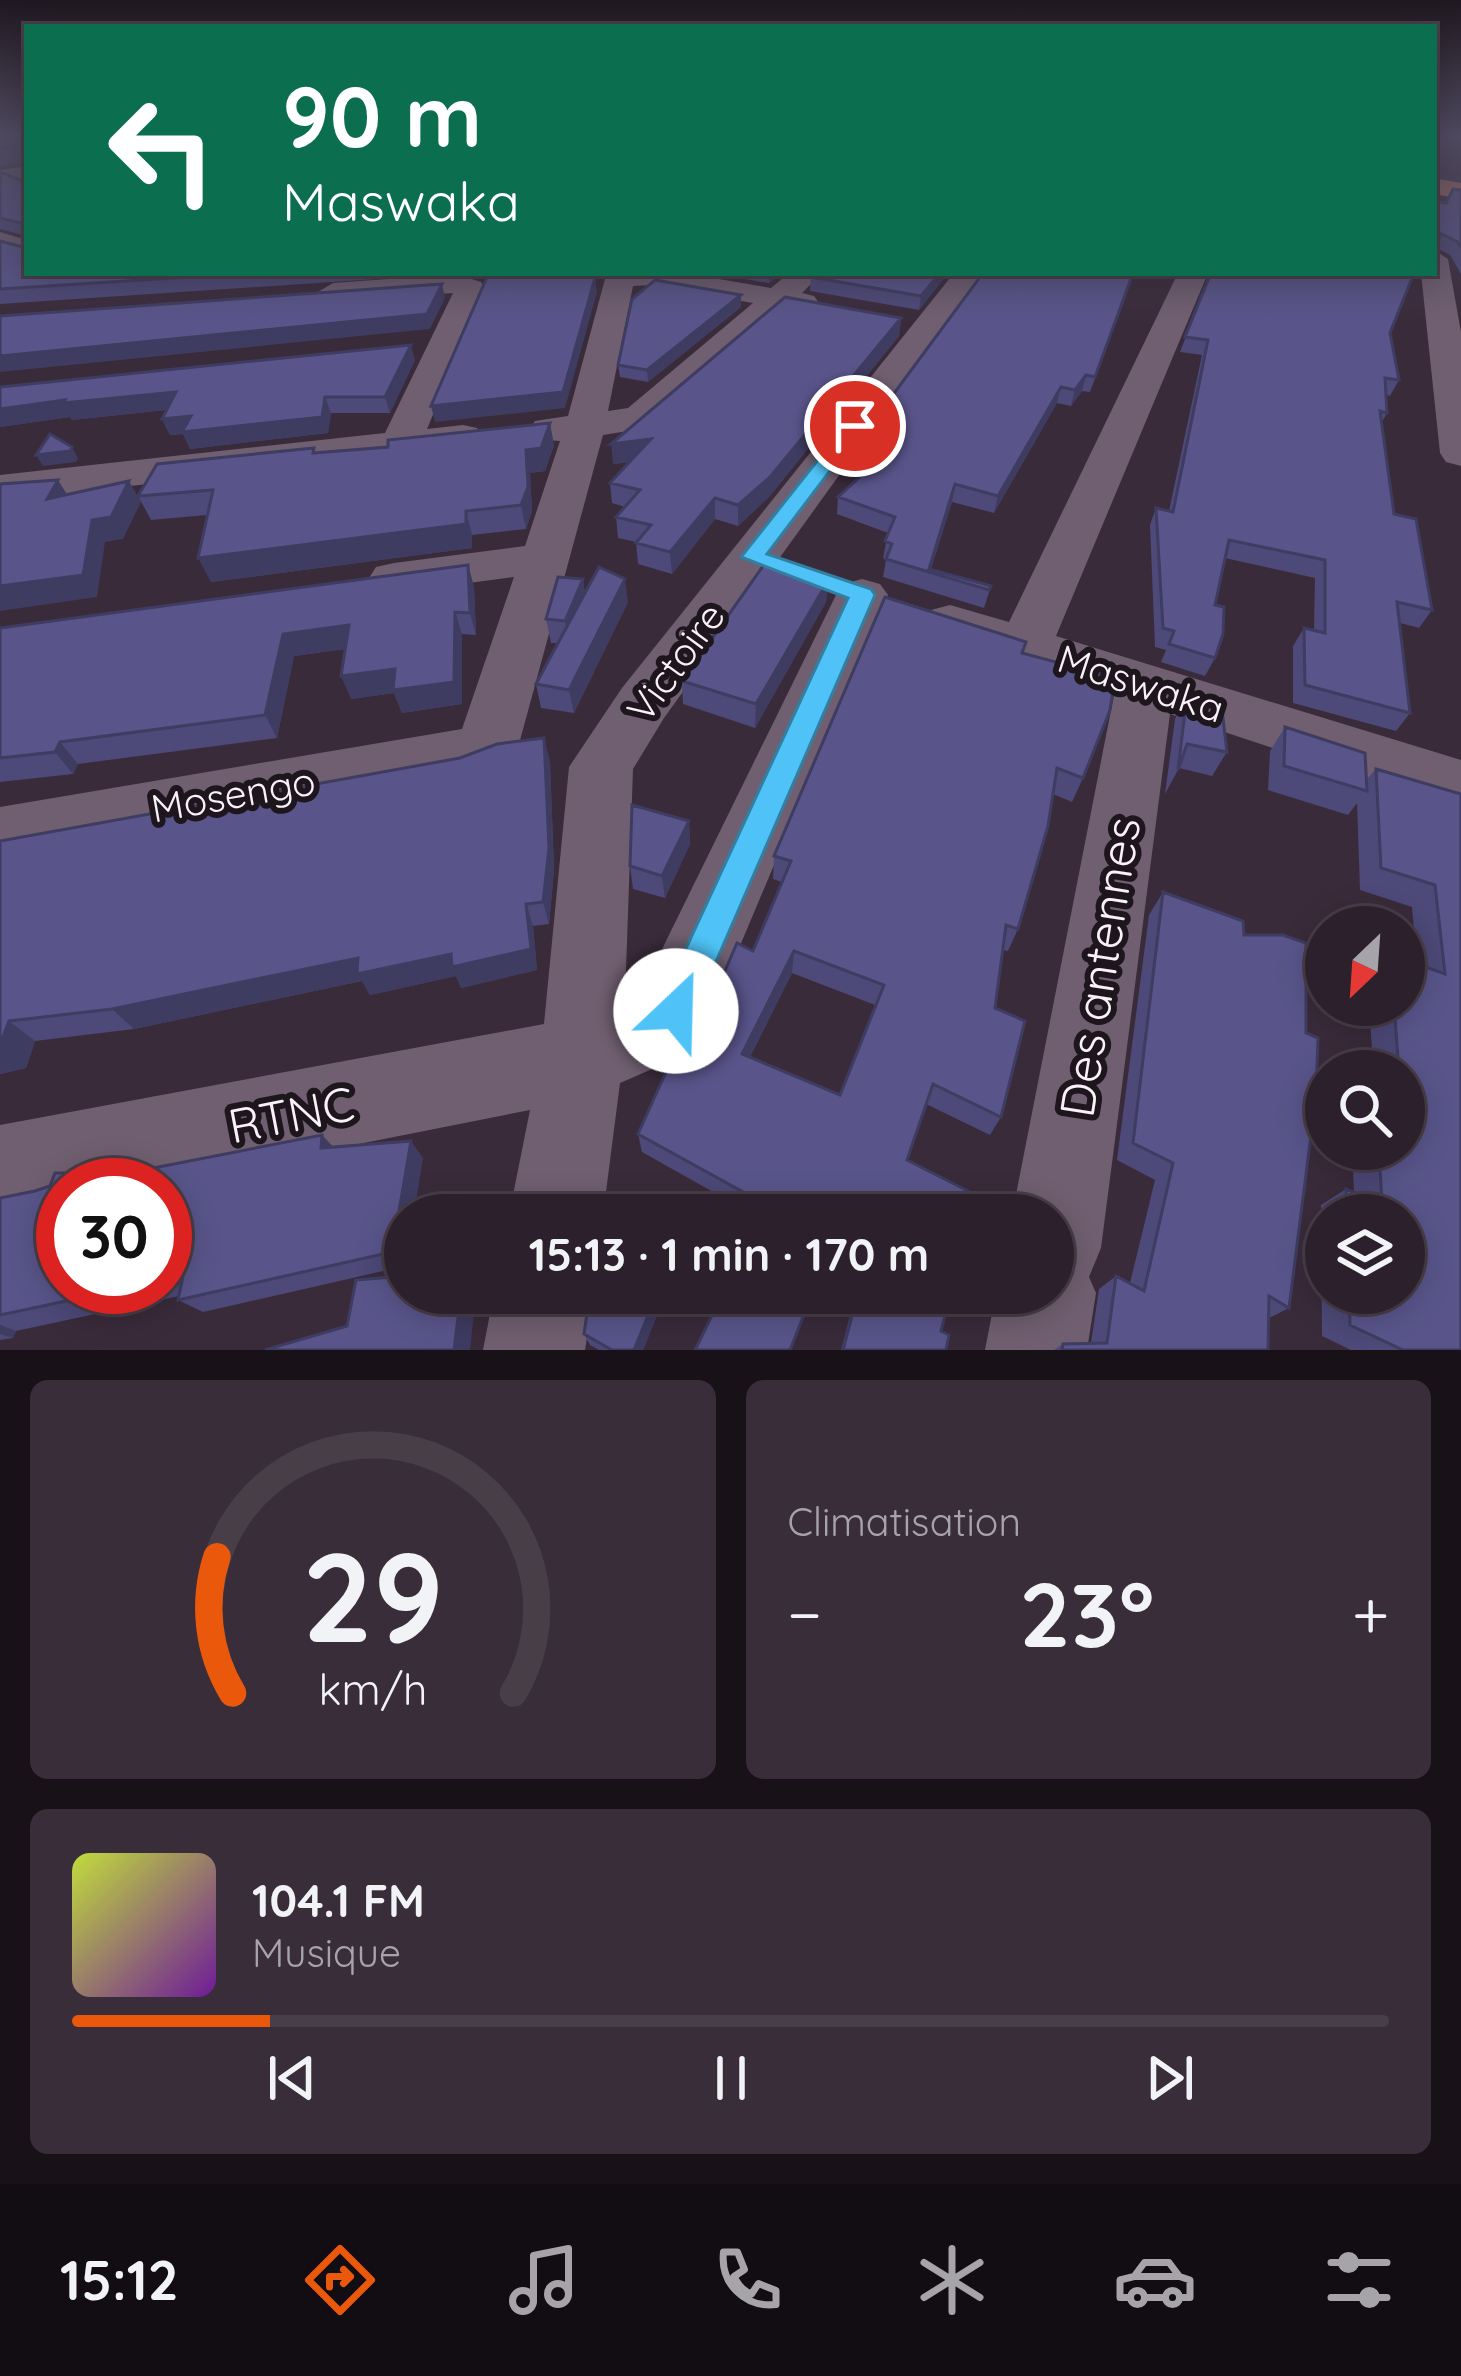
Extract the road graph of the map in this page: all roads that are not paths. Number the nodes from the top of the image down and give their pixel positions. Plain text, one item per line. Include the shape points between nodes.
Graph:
1 (0, 235) edge
2 (24, 265) edge
3 (635, 276) edge
4 (641, 276) edge
5 (803, 276) edge
6 (966, 276) edge
7 (1192, 276) edge
8 (1436, 276) edge
9 (312, 294) edge
10 (777, 298) junction
11 (843, 310) edge
12 (448, 342) junction
13 (400, 347) edge
14 (585, 427) junction
15 (401, 442) junction
16 (1461, 453) edge
17 (0, 488) edge
18 (544, 558) junction
19 (807, 576) junction
20 (355, 584) edge
21 (1025, 645) junction
22 (1145, 687) junction
23 (1461, 784) edge
24 (0, 835) edge
25 (582, 1058) junction
26 (0, 1170) edge
27 (559, 1194) edge
28 (1062, 1194) edge
29 (540, 1314) edge
30 (1042, 1314) edge
31 (534, 1350) edge
32 (1036, 1350) edge

1 - 2 street
3 - 14 street
4 - 10 street
5 - 10 street
6 - 19 street, Victoire via 909,323
7 - 21 street
8 - 16 street
9 - 12 street via 465,283 470,289
10 - 11 street
10 - 14 street via 639,419
12 - 13 street
12 - 15 street
14 - 15 street
14 - 18 street
15 - 17 street
18 - 20 street
18 - 24 street, Mosengo via 494,734 480,749
19 - 21 street, Maswaka
19 - 25 street, RTNC via 676,1011 656,1028
19 - 25 street, Victoire via 643,703 602,767
21 - 22 street, Maswaka
22 - 23 street, Maswaka
22 - 28 street, Des antennes
25 - 26 street, RTNC
25 - 27 street
29 - 31 street
30 - 32 street

